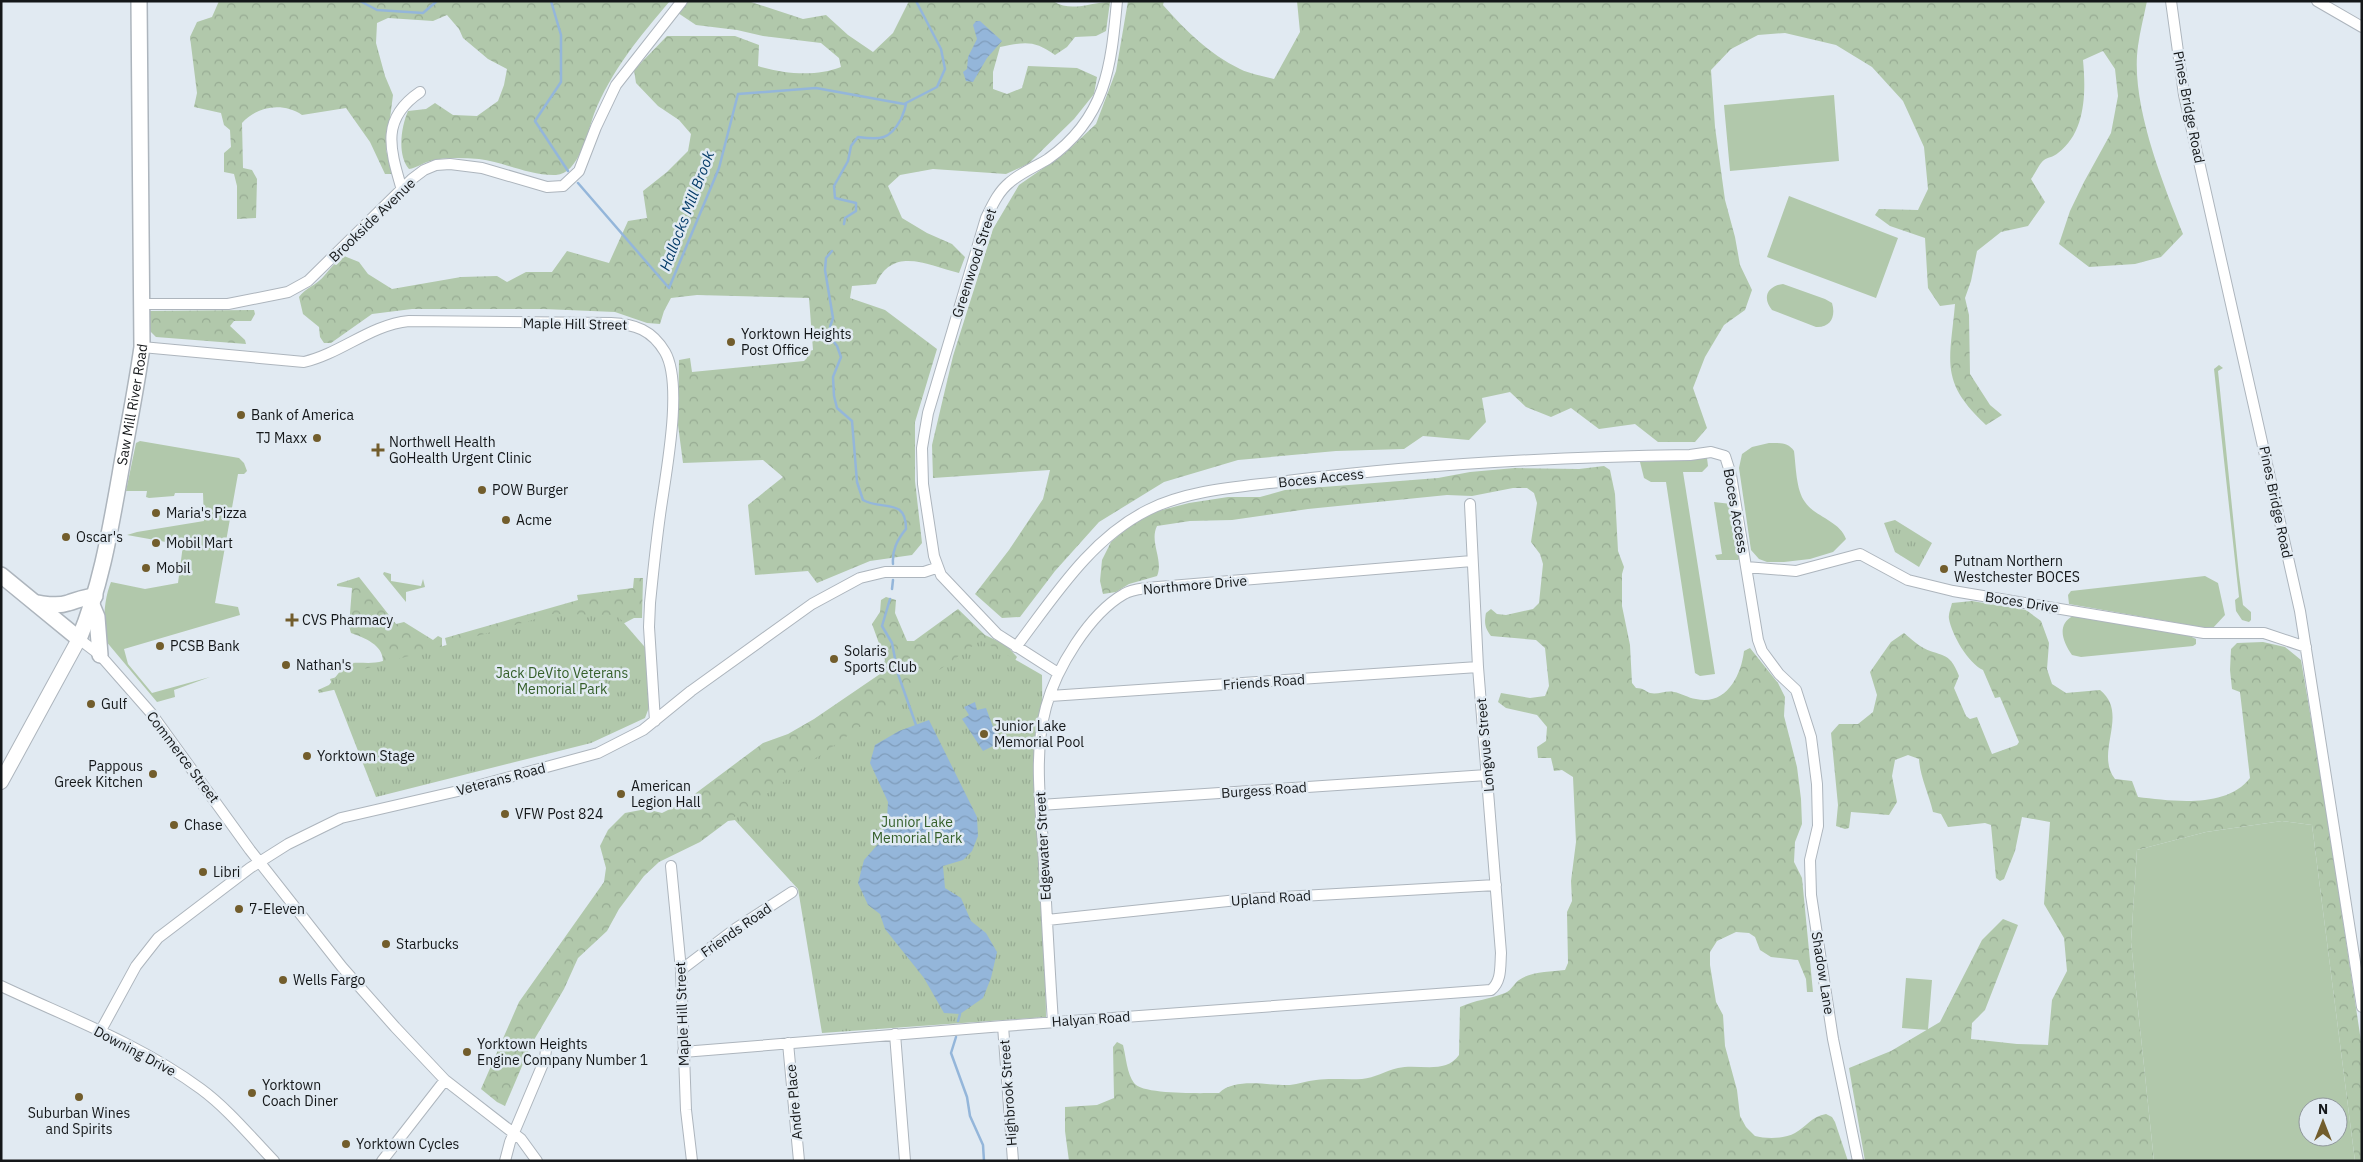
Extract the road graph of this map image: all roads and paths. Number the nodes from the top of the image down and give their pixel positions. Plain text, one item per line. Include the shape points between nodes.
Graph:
1 (139, 1) edge
2 (682, 1) edge
3 (1117, 1) edge
4 (2171, 1) edge
5 (2317, 1) edge
6 (2362, 27) edge
7 (420, 92) dead end
8 (402, 190) junction
9 (143, 304) junction
10 (142, 347) junction
11 (1470, 504) dead end
12 (1472, 561) junction
13 (1746, 567) junction
14 (936, 568) junction
15 (1, 575) edge
16 (93, 601) junction
17 (35, 602) junction
18 (79, 639) junction
19 (1016, 647) junction
20 (2306, 647) junction
21 (100, 655) junction
22 (1478, 667) junction
23 (1058, 673) junction
24 (1050, 696) junction
25 (655, 721) junction
26 (1487, 775) junction
27 (1, 782) edge
28 (1817, 784) joint
29 (1040, 805) junction
30 (259, 861) junction
31 (671, 866) dead end
32 (1496, 885) junction
33 (792, 892) dead end
34 (1047, 920) junction
35 (681, 970) junction
36 (1, 986) edge
37 (1496, 986) joint
38 (2362, 1007) edge
39 (1053, 1022) junction
40 (1003, 1026) junction
41 (100, 1032) junction
42 (895, 1034) junction
43 (788, 1043) junction
44 (546, 1049) dead end
45 (683, 1052) junction
46 (445, 1080) junction
47 (514, 1133) junction
48 (274, 1161) edge
49 (382, 1161) edge
50 (505, 1161) edge
51 (537, 1161) edge
52 (692, 1161) edge
53 (800, 1161) edge
54 (905, 1161) edge
55 (1013, 1161) edge
56 (1858, 1161) edge

1 - 9 highway, Saw Mill River Road
2 - 8 street, Brookside Avenue via 616,85 579,171 563,186 547,187 482,168 450,164 424,170
3 - 14 street, Greenwood Street via 1107,79 1098,104 1063,146 1008,184 986,218 928,413 922,448 922,484
4 - 20 street, Pines Bridge Road via 2184,95 2245,359
5 - 6 street
7 - 8 street via 399,111 392,127 391,152
8 - 9 street, Brookside Avenue via 308,281 288,292 228,304
9 - 10 highway, Saw Mill River Road
10 - 16 highway, Saw Mill River Road via 107,547
10 - 25 street, Maple Hill Street via 304,362 325,357 387,325 409,321 611,322 637,325 666,352 673,390 650,603
11 - 12 street, Longvue Street
12 - 22 street, Longvue Street
12 - 23 street, Northmore Drive via 1146,588 1125,593 1094,621
13 - 19 street, Boces Access via 1731,475 1725,456 1711,452 1487,461 1296,480 1203,492 1147,510 1110,534 1071,574
13 - 20 street, Boces Drive via 1796,571 1860,554 1908,580 1953,591 2204,633 2264,633
13 - 28 street, Boces Access via 1758,640 1762,651 1800,697 1811,737
14 - 19 street via 988,625
14 - 25 street, Veterans Road via 924,572 885,572 860,578 812,604 690,691
15 - 17 highway
16 - 17 highway via 82,597 57,605
16 - 18 highway, Saw Mill River Road
16 - 21 highway
17 - 18 highway
18 - 21 street, Commerce Street
18 - 27 main road, Saw Mill River Road
19 - 23 street
20 - 38 street, Pines Bridge Road
21 - 30 street, Commerce Street via 162,727
22 - 24 street, Friends Road
22 - 26 street, Longvue Street
23 - 24 street, Edgewater Street
24 - 29 street, Edgewater Street via 1042,736
25 - 30 street, Veterans Road via 598,753 341,818
26 - 29 street, Burgess Road
26 - 32 street, Longvue Street
28 - 56 street, Shadow Lane via 1818,826 1810,860 1811,895 1833,1039
29 - 34 street, Edgewater Street
30 - 41 street, Veterans Road via 146,950
30 - 46 street, Commerce Street via 342,967
31 - 35 street, Maple Hill Street
32 - 34 street, Upland Road via 1247,899
32 - 37 street, Longvue Street via 1501,953
33 - 35 street, Friends Road
34 - 39 street, Edgewater Street
35 - 45 street, Maple Hill Street
36 - 41 street, Downing Drive
37 - 39 street, Halyan Road via 1491,990
39 - 40 street, Halyan Road
40 - 42 street, Halyan Road
40 - 55 street, Highbrook Street
41 - 48 street, Downing Drive via 148,1054 203,1090 237,1120
42 - 43 street, Halyan Road
42 - 54 street
43 - 45 street, Halyan Road
43 - 53 street, Andre Place
44 - 47 street via 545,1059
45 - 52 street, Maple Hill Street
46 - 47 street, Commerce Street
46 - 49 street
47 - 50 street
47 - 51 street, Commerce Street

